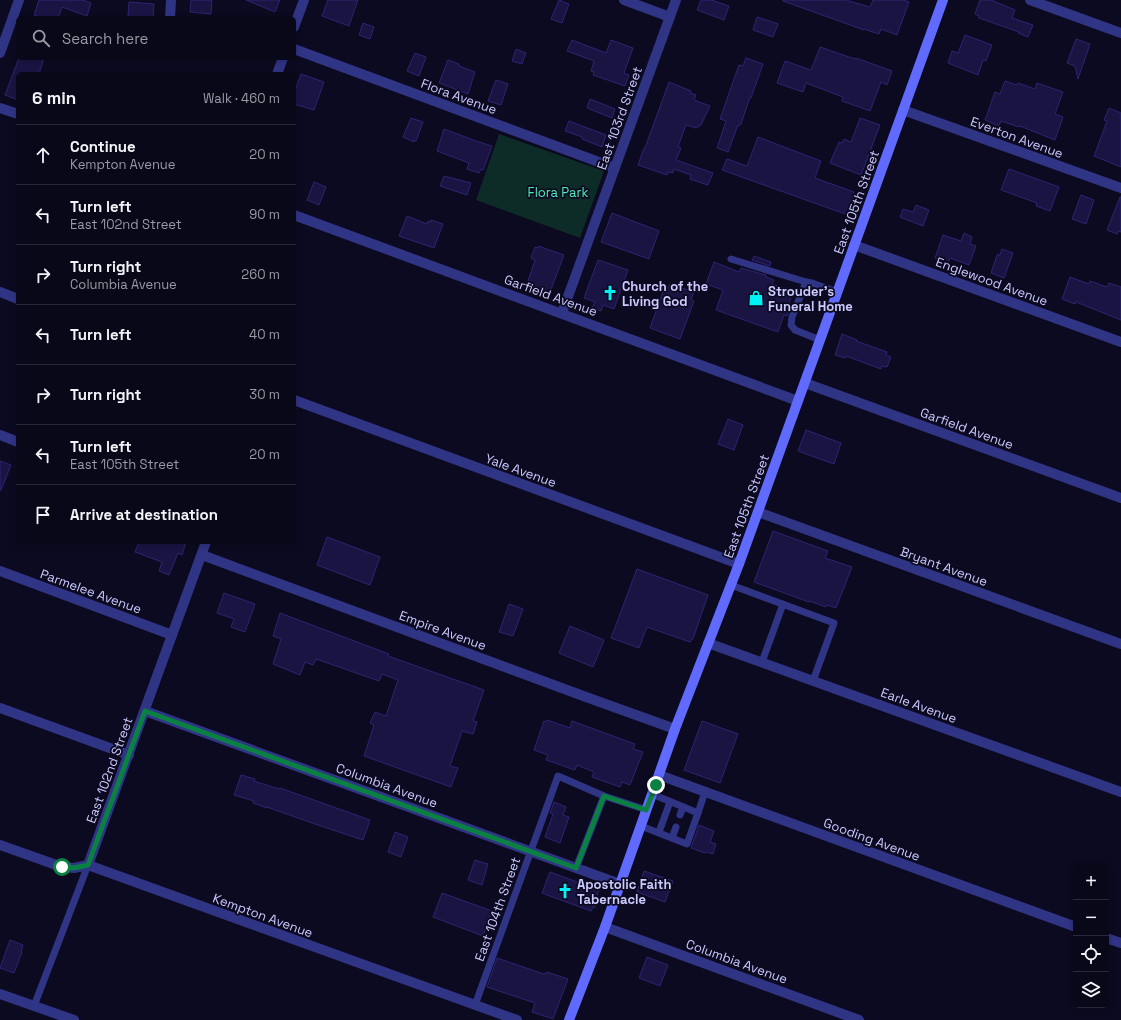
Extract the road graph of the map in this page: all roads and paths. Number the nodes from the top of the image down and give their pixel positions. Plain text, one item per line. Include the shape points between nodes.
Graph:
1 (19, 0) edge
2 (171, 0) edge
3 (304, 0) edge
4 (624, 0) edge
5 (676, 0) edge
6 (943, 0) edge
7 (1030, 0) edge
8 (170, 16) edge
9 (670, 16) junction
10 (296, 22) edge
11 (1121, 33) edge
12 (296, 50) edge
13 (0, 53) edge
14 (282, 60) edge
15 (278, 72) edge
16 (0, 108) edge
17 (903, 110) junction
18 (16, 113) edge
19 (615, 168) junction
20 (1121, 188) edge
21 (296, 216) edge
22 (854, 245) junction
23 (731, 259) dead end
24 (806, 282) junction
25 (0, 292) edge
26 (837, 292) junction
27 (16, 297) edge
28 (562, 313) junction
29 (820, 340) junction
30 (1121, 342) edge
31 (805, 383) junction
32 (296, 401) edge
33 (798, 401) junction
34 (0, 435) edge
35 (16, 441) edge
36 (1121, 498) edge
37 (758, 512) junction
38 (205, 544) edge
39 (202, 555) junction
40 (739, 564) junction
41 (0, 571) edge
42 (731, 584) junction
43 (784, 604) junction
44 (172, 635) junction
45 (708, 643) junction
46 (1121, 644) edge
47 (762, 662) junction
48 (813, 681) junction
49 (0, 708) edge
50 (145, 711) junction
51 (675, 729) junction
52 (129, 755) junction
53 (659, 775) junction
54 (705, 792) junction
55 (1121, 792) edge
56 (652, 794) junction
57 (604, 796) junction
58 (670, 802) junction
59 (683, 807) junction
60 (646, 810) junction
61 (698, 812) junction
62 (680, 815) dead end
63 (641, 826) junction
64 (676, 827) dead end
65 (659, 832) junction
66 (672, 838) junction
67 (0, 845) edge
68 (530, 851) junction
69 (88, 865) junction
70 (576, 868) junction
71 (620, 884) junction
72 (1073, 926) edge
73 (605, 927) junction
74 (1109, 939) edge
75 (1121, 943) edge
76 (0, 994) edge
77 (475, 1005) junction
78 (34, 1006) junction
79 (74, 1020) edge
80 (517, 1020) edge
81 (570, 1020) edge
82 (859, 1020) edge

1 - 13 street
2 - 8 street
3 - 10 street
4 - 9 street
5 - 9 street, East 103rd Street
6 - 17 main road, East 105th Street
7 - 11 street
9 - 19 street, East 103rd Street
12 - 19 street, Flora Avenue
14 - 15 street
16 - 18 street
17 - 20 street, Everton Avenue
17 - 22 main road, East 105th Street
19 - 28 street, East 103rd Street
21 - 28 street, Garfield Avenue
22 - 26 main road, East 105th Street
22 - 30 street, Englewood Avenue
23 - 24 lane
24 - 26 lane
24 - 29 lane via 791,325 795,330
25 - 27 street
26 - 29 main road, East 105th Street
28 - 33 street, Garfield Avenue
29 - 31 main road, East 105th Street
31 - 33 main road, East 105th Street
31 - 36 street, Garfield Avenue
32 - 40 street, Yale Avenue
33 - 37 main road, East 105th Street
34 - 35 street
37 - 40 main road, East 105th Street
37 - 46 street, Bryant Avenue
38 - 39 street, East 102nd Street
39 - 44 street, East 102nd Street
39 - 51 street, Empire Avenue
40 - 42 main road, East 105th Street
41 - 44 street, Parmelee Avenue
42 - 43 lane
42 - 45 main road, East 105th Street
43 - 47 lane
43 - 48 lane via 834,623
44 - 50 street, East 102nd Street
45 - 47 street, Earle Avenue
45 - 51 main road, East 105th Street
47 - 48 street, Earle Avenue
48 - 55 street, Earle Avenue
49 - 52 street
50 - 52 street, East 102nd Street
50 - 68 street, Columbia Avenue
51 - 53 main road, East 105th Street
52 - 69 street, East 102nd Street
53 - 54 street, Gooding Avenue
53 - 56 main road, East 105th Street
54 - 61 lane
54 - 72 street, Gooding Avenue
56 - 58 lane
56 - 60 main road, East 105th Street
57 - 60 lane
57 - 68 lane, East 104th Street via 558,776
57 - 70 lane
58 - 59 lane
58 - 65 lane
59 - 61 lane
59 - 62 lane
60 - 63 main road, East 105th Street
61 - 66 lane via 687,844
63 - 65 lane
63 - 71 main road, East 105th Street
64 - 66 lane
65 - 66 lane
67 - 69 street, Kempton Avenue via 62,867
68 - 70 street, Columbia Avenue
68 - 77 lane, East 104th Street
69 - 77 street, Kempton Avenue
69 - 78 lane, East 102nd Street
70 - 71 street, Columbia Avenue
71 - 73 main road, East 105th Street
73 - 81 main road, East 105th Street
73 - 82 street, Columbia Avenue
74 - 75 street
76 - 78 street
77 - 80 street, Kempton Avenue
78 - 79 street

